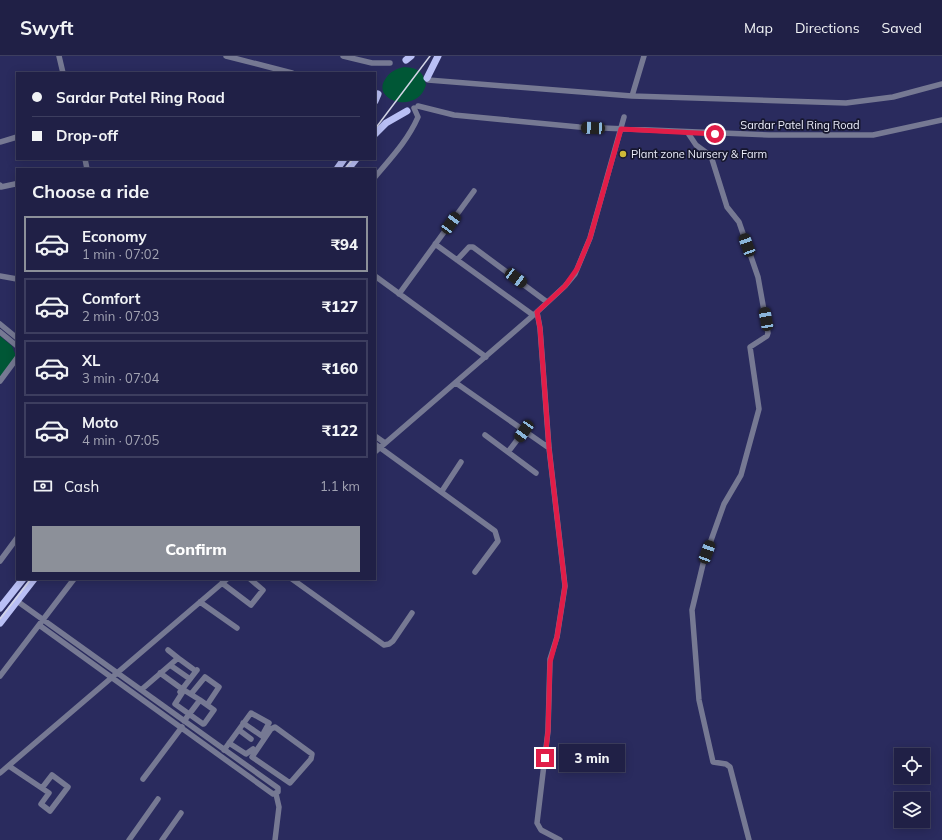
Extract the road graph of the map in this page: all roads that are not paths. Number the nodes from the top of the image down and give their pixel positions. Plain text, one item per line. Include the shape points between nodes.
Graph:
1 (59, 56) edge
2 (226, 56) edge
3 (342, 56) edge
4 (438, 56) edge
5 (644, 56) edge
6 (390, 62) dead end
7 (63, 72) edge
8 (288, 72) edge
9 (428, 79) joint
10 (942, 84) edge
11 (378, 94) dead end
12 (632, 96) junction
13 (376, 99) edge
14 (413, 108) junction
15 (624, 117) dead end
16 (942, 120) edge
17 (621, 129) junction
18 (376, 133) edge
19 (688, 133) junction
20 (16, 136) edge
21 (0, 142) edge
22 (355, 160) edge
23 (349, 168) edge
24 (376, 176) edge
25 (15, 184) dead end
26 (0, 185) edge
27 (474, 191) dead end
28 (435, 244) junction
29 (457, 260) junction
30 (0, 276) edge
31 (376, 277) edge
32 (16, 279) edge
33 (399, 294) junction
34 (547, 302) junction
35 (535, 314) junction
36 (0, 324) edge
37 (0, 332) edge
38 (16, 337) edge
39 (16, 345) edge
40 (486, 357) junction
41 (16, 359) edge
42 (0, 382) edge
43 (456, 383) junction
44 (524, 431) junction
45 (485, 435) dead end
46 (376, 437) edge
47 (385, 443) junction
48 (377, 446) edge
49 (549, 448) junction
50 (508, 452) junction
51 (462, 462) dead end
52 (536, 473) dead end
53 (442, 491) junction
54 (16, 539) edge
55 (0, 561) edge
56 (476, 572) dead end
57 (22, 580) edge
58 (33, 580) edge
59 (73, 580) edge
60 (251, 580) edge
61 (293, 580) edge
62 (224, 581) edge
63 (17, 601) junction
64 (200, 602) junction
65 (0, 608) edge
66 (412, 613) dead end
67 (44, 619) junction
68 (0, 623) edge
69 (39, 625) junction
70 (237, 628) dead end
71 (168, 650) dead end
72 (178, 658) junction
73 (170, 665) junction
74 (117, 673) junction
75 (160, 673) junction
76 (0, 676) edge
77 (112, 677) junction
78 (190, 679) junction
79 (182, 689) junction
80 (141, 690) junction
81 (191, 694) junction
82 (175, 698) dead end
83 (200, 700) junction
84 (207, 705) junction
85 (189, 714) junction
86 (243, 723) junction
87 (183, 724) junction
88 (239, 730) junction
89 (262, 736) junction
90 (251, 739) dead end
91 (230, 742) junction
92 (224, 750) junction
93 (243, 752) junction
94 (237, 760) junction
95 (9, 766) junction
96 (271, 771) junction
97 (0, 773) edge
98 (265, 779) junction
99 (143, 780) dead end
100 (42, 788) junction
101 (276, 794) junction
102 (158, 799) dead end
103 (181, 813) dead end
104 (129, 840) edge
105 (162, 840) edge
106 (275, 840) edge
107 (560, 840) edge
108 (749, 840) edge

1 - 7 street
2 - 8 street
3 - 6 street via 372,63
4 - 9 main road
5 - 12 street
9 - 12 street, Sardar Patel Ring Road
10 - 12 street, Sardar Patel Ring Road via 892,97 846,103
11 - 13 main road
14 - 17 street, Sardar Patel Ring Road via 454,115
14 - 18 main road via 386,123
14 - 24 street via 418,117 413,128 399,150
15 - 17 street
16 - 19 street, Sardar Patel Ring Road via 860,136
17 - 19 street, Sardar Patel Ring Road
17 - 34 street via 583,258 571,278
19 - 108 street via 696,145 711,156 727,207 739,222 758,277 768,333 750,347 759,409 741,475 724,504 704,560 692,610 699,700 705,732 713,762 730,767
20 - 21 street
22 - 23 main road
25 - 26 street via 1,187
27 - 28 street
28 - 29 street
28 - 33 street
29 - 34 street via 473,246
29 - 35 street
30 - 32 street
31 - 33 street
33 - 40 street
34 - 35 street
35 - 40 street
35 - 49 street via 540,328
36 - 38 street
37 - 39 street
40 - 43 street
41 - 42 street
43 - 44 street
43 - 47 street
44 - 49 street
44 - 50 street
45 - 50 street
46 - 47 street
47 - 48 street
48 - 53 street
49 - 107 street via 565,586 557,637 550,662 548,731 538,823 541,830
50 - 52 street
51 - 53 street
53 - 56 street via 497,534 496,545
54 - 55 street
57 - 65 main road
58 - 63 main road
59 - 67 street
60 - 62 street via 263,590 251,605
61 - 66 street via 384,645 393,641
62 - 64 street
63 - 67 street
63 - 68 main road
64 - 70 street
64 - 74 street
67 - 69 street
67 - 74 street
69 - 76 street
69 - 77 street
71 - 72 street
72 - 73 street
72 - 78 street via 195,670
73 - 75 street
73 - 78 street
74 - 77 street
74 - 80 street
75 - 79 street
75 - 80 street
77 - 87 street
77 - 95 street
78 - 79 street
79 - 82 street
80 - 87 street
81 - 83 street
81 - 84 street via 205,677 219,687
81 - 85 street via 184,690 175,702
83 - 84 street
83 - 85 street
84 - 85 street via 214,711 204,724
85 - 87 street
86 - 88 street
86 - 89 street
86 - 89 street via 250,713 254,713 269,724
87 - 92 street
87 - 99 street
87 - 101 street
88 - 90 street
88 - 91 street
89 - 93 street via 248,754
91 - 92 street
91 - 93 street
92 - 94 street
93 - 94 street
94 - 98 street
95 - 97 street
95 - 100 street
96 - 96 street via 252,756 272,728 277,728 312,753 311,759 290,783
96 - 98 street
98 - 101 street via 278,788
100 - 100 street via 52,775 68,787 50,812 41,805 49,793
101 - 106 street via 279,807
102 - 104 street
103 - 105 street

